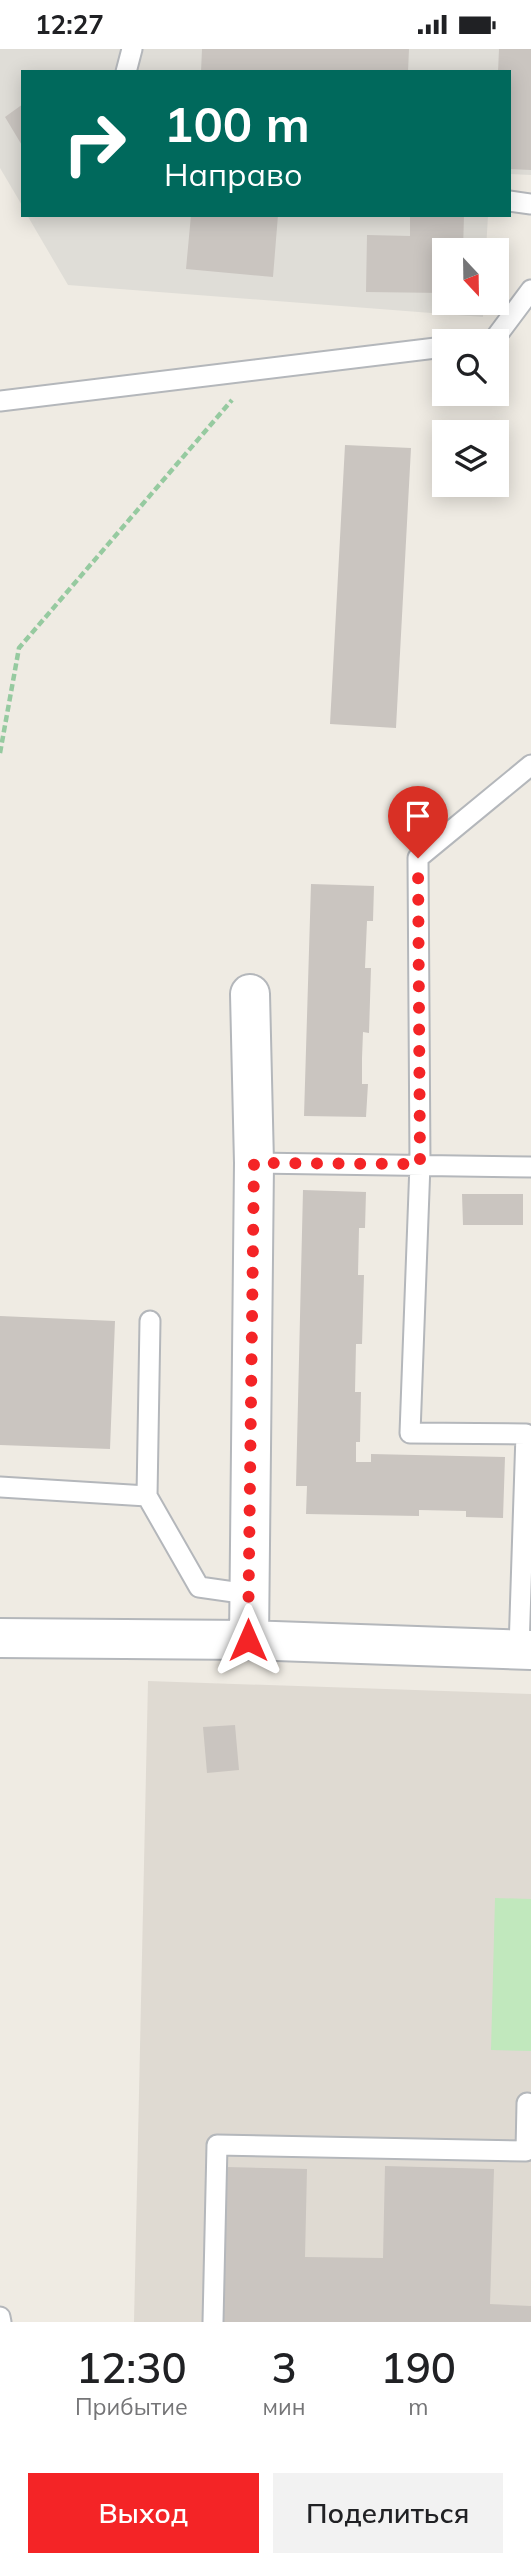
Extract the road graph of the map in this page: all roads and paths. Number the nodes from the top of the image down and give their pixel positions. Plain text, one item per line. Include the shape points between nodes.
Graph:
1 (131, 49) edge
2 (126, 70) edge
3 (511, 201) edge
4 (531, 204) edge
5 (531, 290) edge
6 (502, 329) edge
7 (432, 348) edge
8 (258, 370) junction
9 (0, 401) edge
10 (0, 753) edge
11 (531, 765) edge
12 (250, 994) dead end
13 (254, 1163) junction
14 (420, 1164) junction
15 (531, 1167) edge
16 (150, 1321) dead end
17 (0, 1487) edge
18 (147, 1496) junction
19 (248, 1594) junction
20 (0, 1638) edge
21 (248, 1640) junction
22 (525, 1649) edge
23 (531, 2104) edge
24 (0, 2317) edge
25 (1, 2322) edge
26 (213, 2322) edge

1 - 2 lane
3 - 4 lane
5 - 6 lane
7 - 8 lane
8 - 9 lane
8 - 10 path via 19,648
11 - 14 lane via 418,858
12 - 13 street
13 - 14 lane
13 - 19 street
14 - 15 lane
14 - 22 lane via 410,1433 526,1434
16 - 18 lane
17 - 18 lane
18 - 19 lane via 199,1587
19 - 21 street
20 - 21 street
21 - 22 street
23 - 26 lane via 527,2103 526,2151 217,2145
24 - 25 lane

